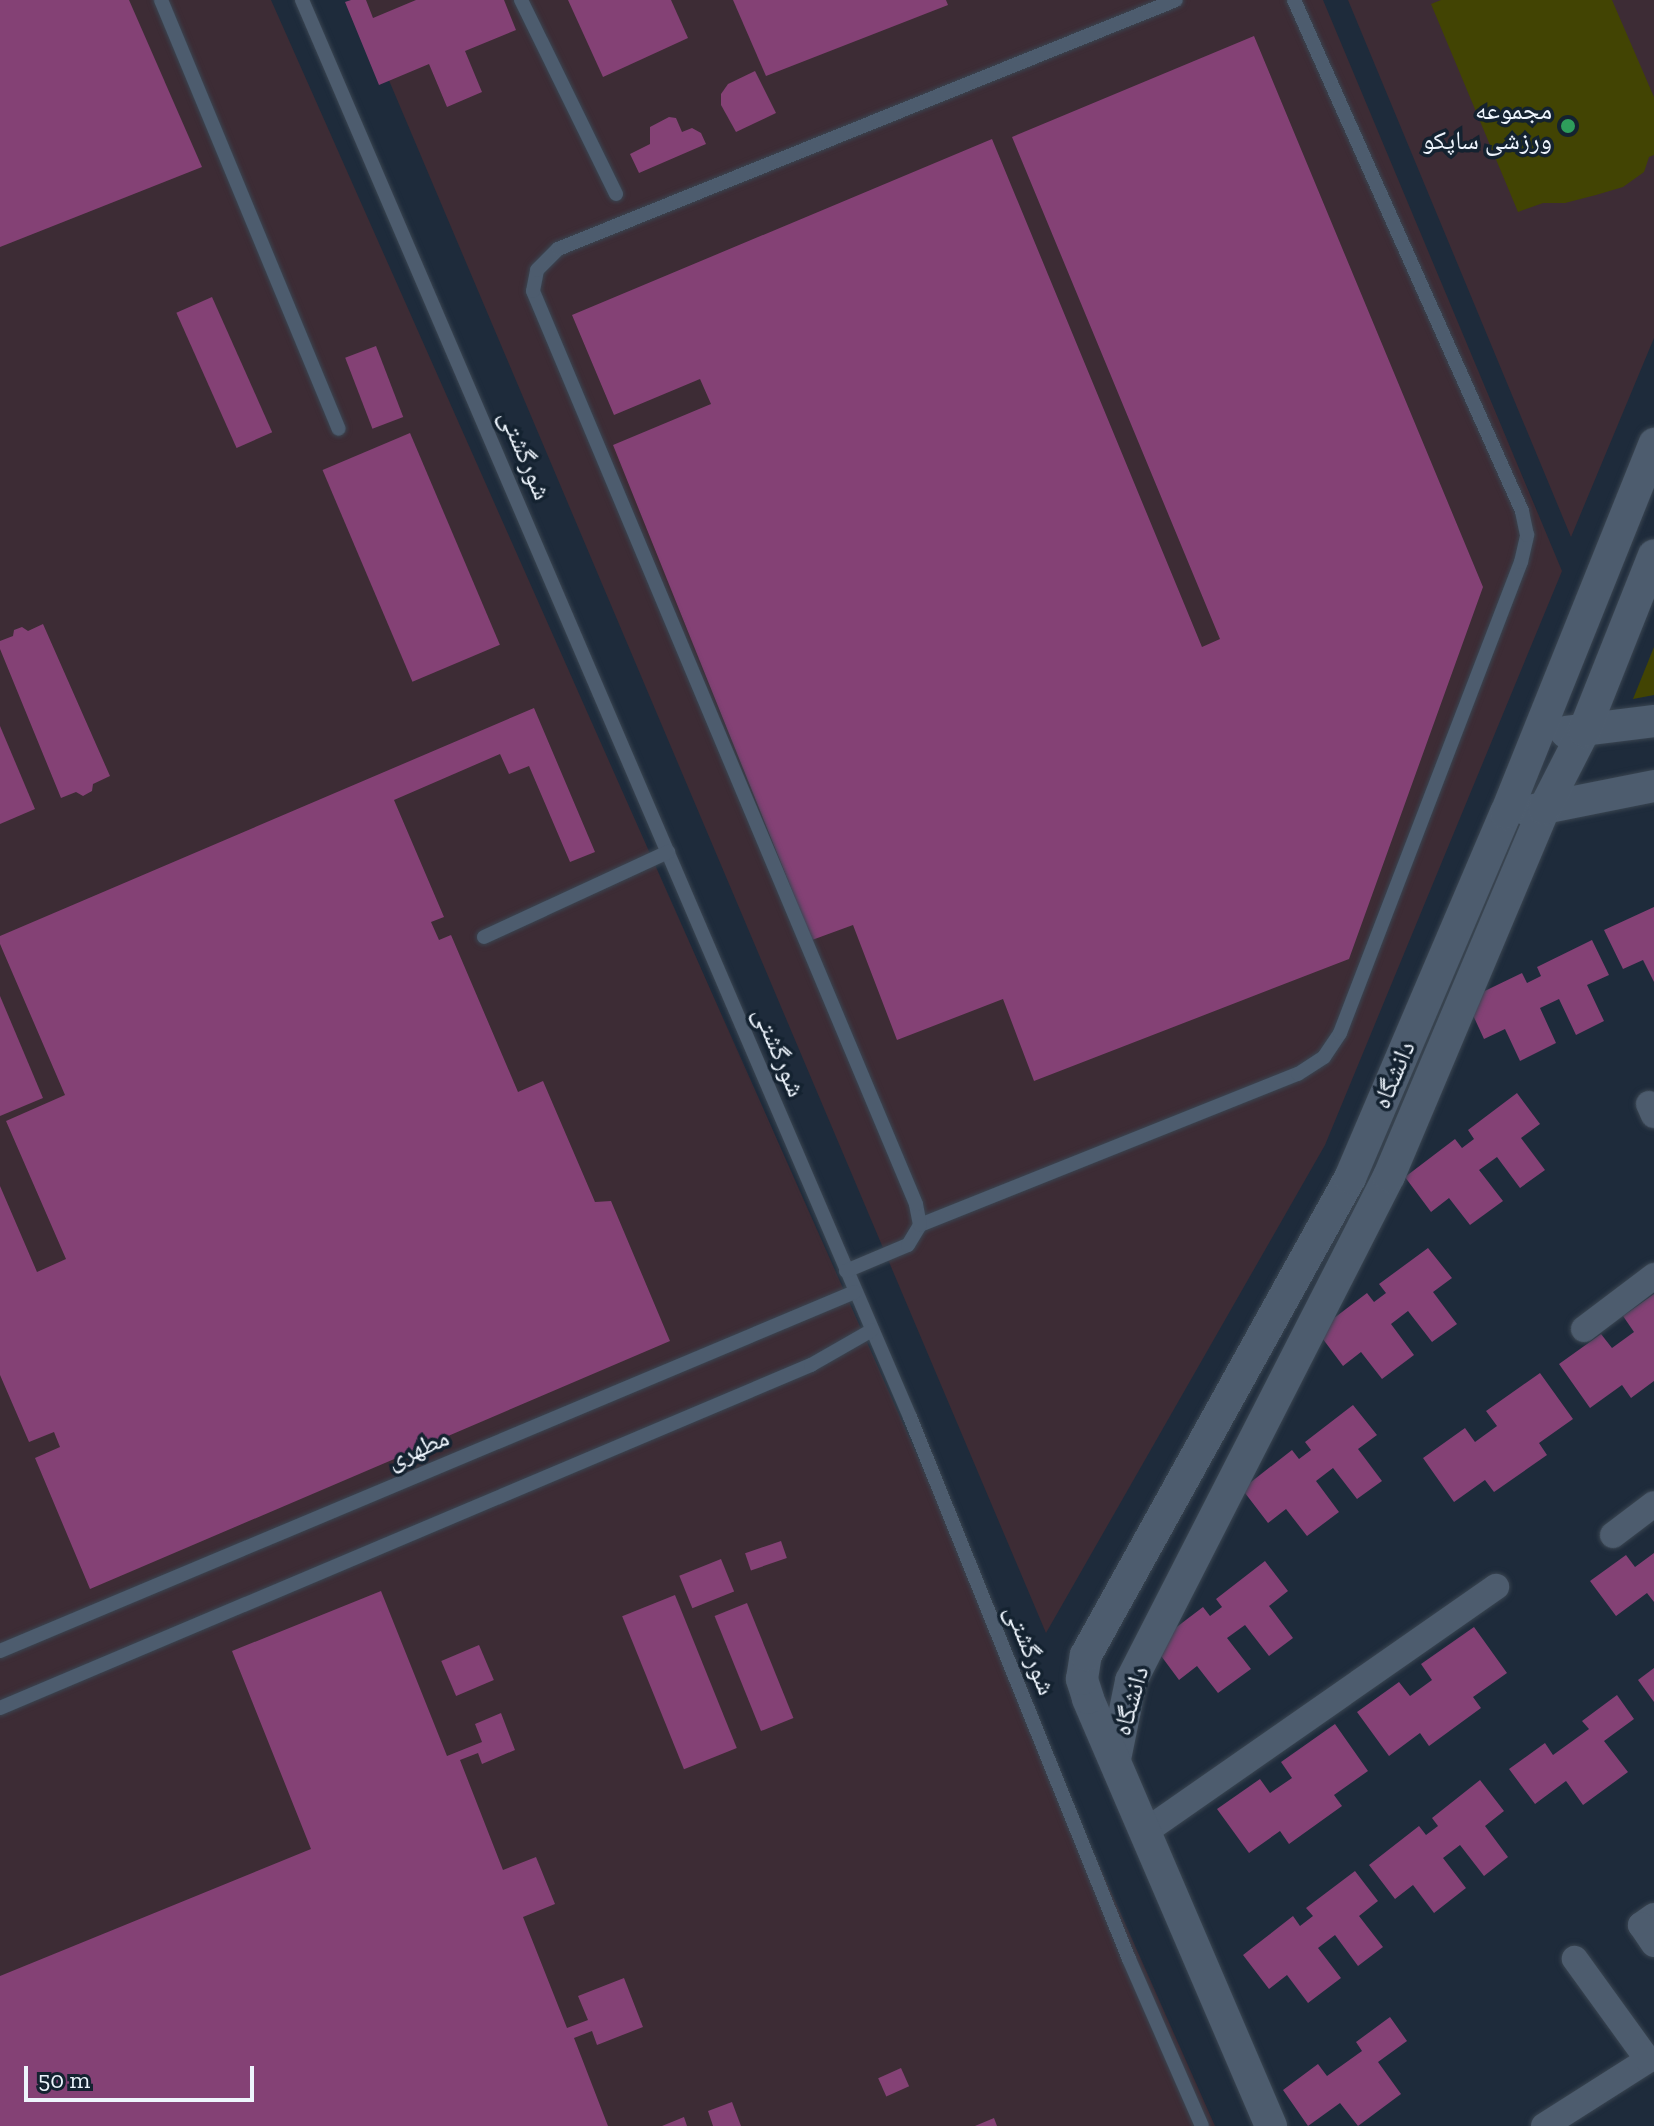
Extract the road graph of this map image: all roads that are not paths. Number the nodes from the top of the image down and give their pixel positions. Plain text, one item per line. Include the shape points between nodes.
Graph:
1 (161, 0) edge
2 (302, 0) edge
3 (521, 0) edge
4 (1176, 0) edge
5 (1294, 0) edge
6 (616, 194) dead end
7 (339, 429) dead end
8 (1654, 444) edge
9 (1654, 555) edge
10 (1654, 721) edge
11 (1584, 731) junction
12 (1537, 733) junction
13 (1654, 786) edge
14 (1544, 809) junction
15 (1506, 813) junction
16 (668, 852) junction
17 (484, 937) dead end
18 (920, 1225) junction
19 (846, 1271) junction
20 (1654, 1276) edge
21 (855, 1292) junction
22 (1584, 1329) dead end
23 (872, 1330) junction
24 (1654, 1504) edge
25 (1613, 1535) dead end
26 (1496, 1587) dead end
27 (0, 1651) edge
28 (0, 1708) edge
29 (1115, 1759) junction
30 (1146, 1831) junction
31 (1654, 1916) edge
32 (1654, 1944) edge
33 (1575, 1959) dead end
34 (1202, 2126) edge
35 (1271, 2126) edge
36 (1544, 2126) edge

1 - 7 lane
2 - 16 lane, شورگشتی
3 - 6 lane
4 - 18 lane via 558,249 537,270 533,291 916,1204
5 - 18 lane via 1522,511 1527,535 1521,562 1340,1033 1324,1057 1298,1074
8 - 12 street, دانشگاه
9 - 11 street, دانشگاه
10 - 11 street
11 - 12 street
11 - 14 street, دانشگاه
12 - 15 street, دانشگاه
13 - 14 street
14 - 15 street
14 - 29 street, دانشگاه via 1389,1176 1131,1681
15 - 29 street, دانشگاه via 1350,1178 1086,1655 1082,1679
16 - 17 lane
16 - 19 lane, شورگشتی
18 - 19 lane via 908,1245
19 - 21 lane, شورگشتی
20 - 22 street
21 - 23 lane, شورگشتی
21 - 27 lane, مطهری
23 - 28 lane via 811,1365
23 - 34 lane, شورگشتی
24 - 25 street
26 - 30 street
29 - 30 street
30 - 35 street
31 - 32 street via 1641,1925
33 - 36 street via 1648,2060

